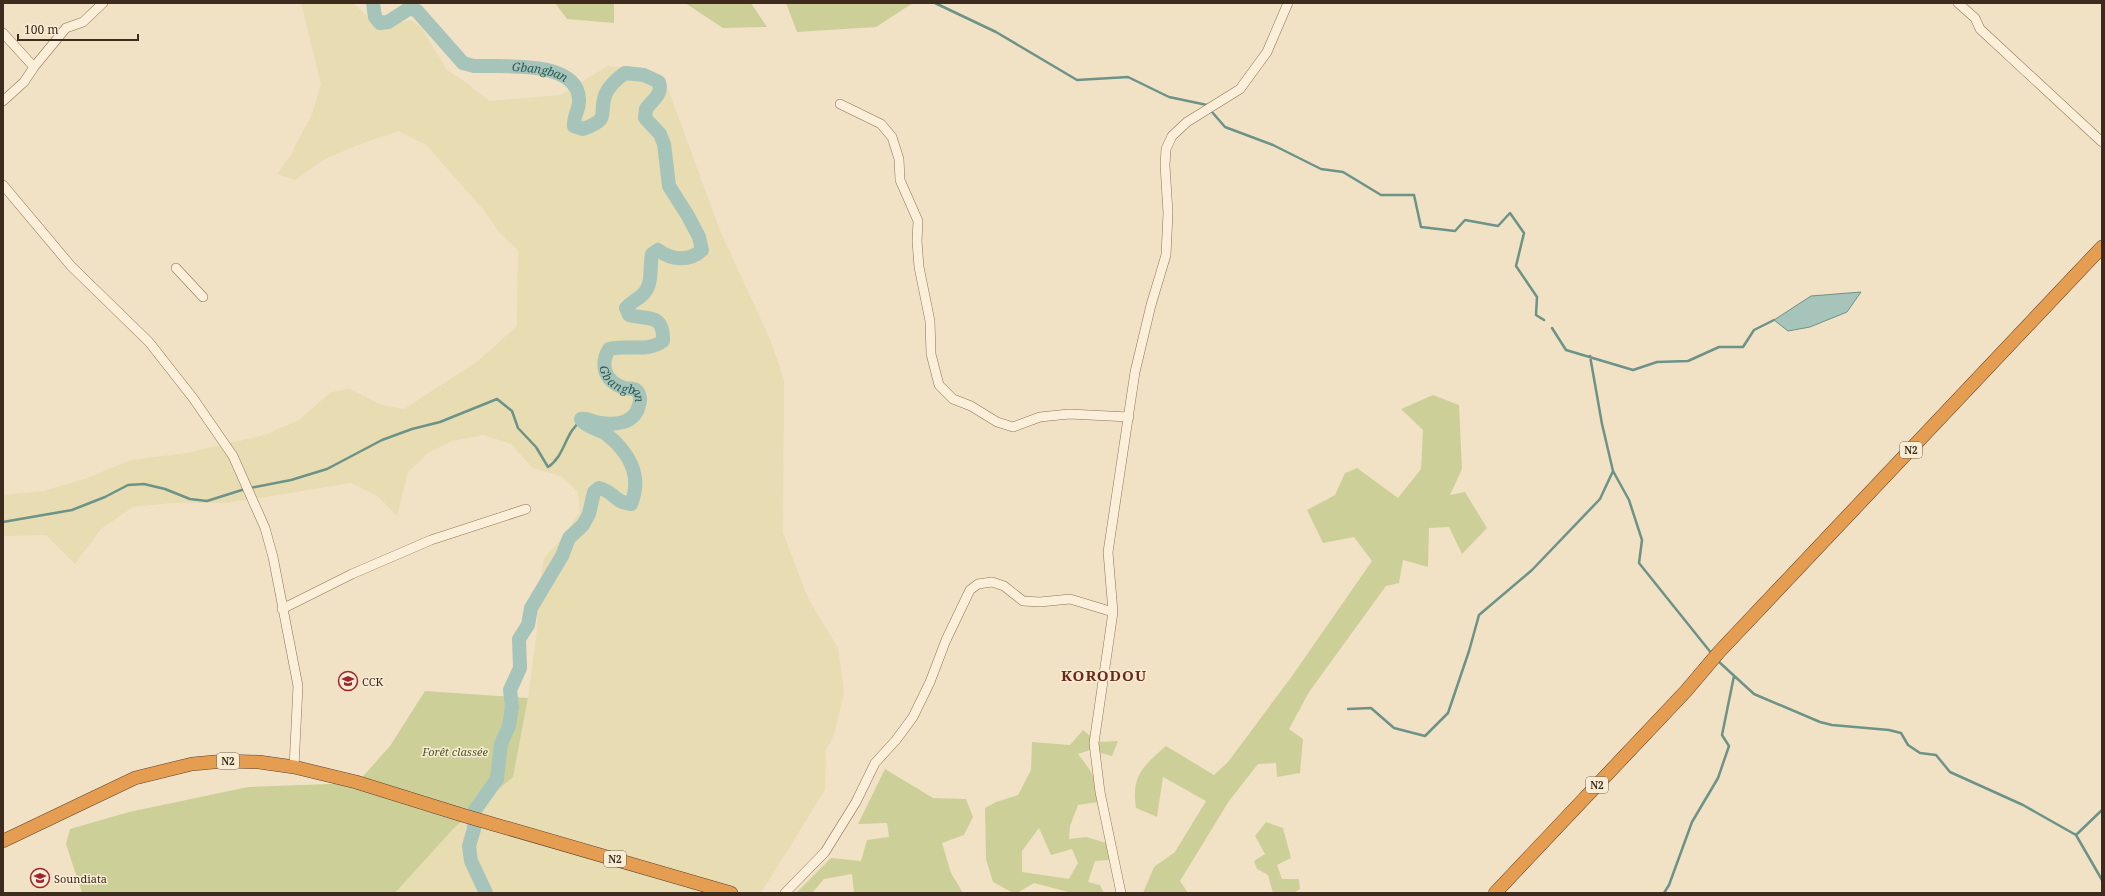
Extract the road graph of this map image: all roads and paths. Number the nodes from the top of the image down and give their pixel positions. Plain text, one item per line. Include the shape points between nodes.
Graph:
1 (103, 3) edge
2 (1288, 3) edge
3 (1958, 3) edge
4 (3, 33) edge
5 (34, 68) junction
6 (3, 101) edge
7 (840, 104) dead end
8 (2102, 142) edge
9 (3, 185) edge
10 (2102, 247) edge
11 (176, 268) dead end
12 (203, 297) dead end
13 (1129, 417) junction
14 (526, 509) dead end
15 (282, 608) junction
16 (1112, 612) junction
17 (294, 767) junction
18 (3, 841) edge
19 (731, 893) edge
20 (785, 893) edge
21 (1121, 893) edge
22 (1495, 893) edge

1 - 5 street via 83,22 66,28
2 - 13 street via 1267,52 1240,89 1187,122 1172,136 1166,149 1166,255 1135,372
3 - 8 street via 1975,18 1980,29
4 - 5 street
5 - 6 street via 24,82
7 - 13 street via 881,124 892,137 899,159 900,180 918,221 919,267 930,321 930,354 939,385 953,399 971,406 997,422 1013,427 1040,417 1069,414
9 - 15 street via 71,266 148,342 194,398 233,456 265,528
10 - 22 highway, N2
11 - 12 street
13 - 16 street via 1108,552
14 - 15 street via 431,540
15 - 17 street via 298,686
16 - 20 street via 1070,599 1023,601 1004,586 992,582 978,584 970,590 913,717 875,763 856,802 825,852
16 - 21 street via 1094,744 1100,792
17 - 18 highway, N2 via 225,761 192,764 135,778
17 - 19 highway, N2 via 356,782

